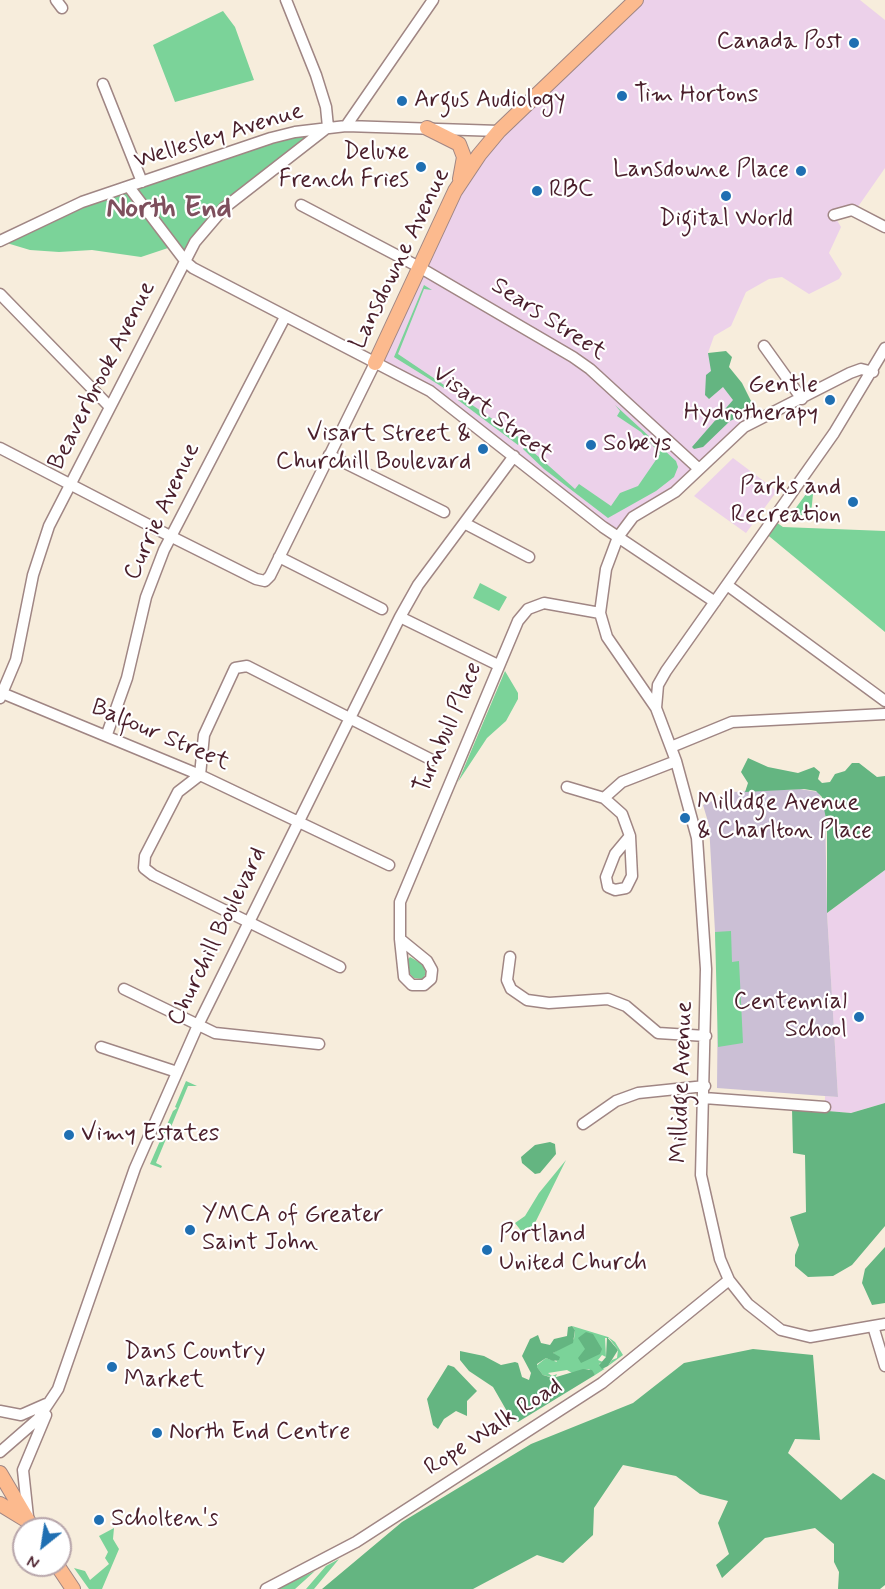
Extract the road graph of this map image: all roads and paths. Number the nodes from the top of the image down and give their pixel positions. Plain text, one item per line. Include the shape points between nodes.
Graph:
1 (286, 0) edge
2 (433, 0) edge
3 (636, 0) edge
4 (103, 84) dead end
5 (327, 126) junction
6 (346, 126) junction
7 (427, 128) junction
8 (498, 131) junction
9 (142, 182) junction
10 (459, 184) junction
11 (129, 187) junction
12 (301, 205) dead end
13 (834, 215) dead end
14 (885, 227) edge
15 (0, 241) edge
16 (186, 262) junction
17 (419, 267) junction
18 (0, 294) edge
19 (285, 317) junction
20 (764, 346) dead end
21 (884, 353) edge
22 (375, 363) junction
23 (873, 372) junction
24 (801, 399) junction
25 (109, 406) junction
26 (0, 448) edge
27 (329, 455) junction
28 (514, 456) junction
29 (699, 469) junction
30 (70, 484) junction
31 (444, 512) dead end
32 (464, 523) junction
33 (170, 536) junction
34 (618, 537) junction
35 (279, 557) junction
36 (529, 557) dead end
37 (727, 585) junction
38 (715, 602) junction
39 (382, 609) dead end
40 (600, 613) junction
41 (400, 617) junction
42 (498, 665) junction
43 (1, 696) edge
44 (885, 701) edge
45 (656, 708) junction
46 (885, 714) edge
47 (350, 718) junction
48 (107, 734) junction
49 (671, 747) junction
50 (432, 760) dead end
51 (676, 761) junction
52 (200, 775) junction
53 (567, 787) dead end
54 (604, 798) junction
55 (298, 822) junction
56 (630, 836) dead end
57 (389, 865) dead end
58 (248, 922) junction
59 (400, 939) dead end
60 (510, 957) dead end
61 (340, 968) dead end
62 (124, 988) dead end
63 (198, 1024) junction
64 (706, 1036) junction
65 (319, 1044) dead end
66 (101, 1047) dead end
67 (177, 1072) junction
68 (705, 1086) junction
69 (704, 1098) junction
70 (825, 1107) dead end
71 (584, 1124) dead end
72 (729, 1280) junction
73 (885, 1324) edge
74 (873, 1326) junction
75 (885, 1366) edge
76 (53, 1398) junction
77 (0, 1411) edge
78 (0, 1452) edge
79 (0, 1473) edge
80 (0, 1504) edge
81 (19, 1517) edge
82 (26, 1517) edge
83 (30, 1517) edge
84 (266, 1589) edge

1 - 5 street via 316,75 326,107
2 - 6 street
3 - 8 main road, Lansdowne Avenue
4 - 9 street
5 - 6 street, Wellesley Avenue
5 - 9 street, Wellesley Avenue via 271,138
5 - 16 street, Beaverbrook Avenue via 224,208 195,242
6 - 7 street, Wellesley Avenue
7 - 8 street, Wellesley Avenue
7 - 10 main road via 447,136 462,150
8 - 10 main road, Lansdowne Avenue
9 - 11 street, Wellesley Avenue
10 - 17 main road, Lansdowne Avenue
11 - 15 street, Wellesley Avenue via 58,211
11 - 16 street, Visart Street
12 - 17 street, Sears Street
13 - 14 street via 852,210
16 - 19 street, Visart Street
16 - 25 street, Beaverbrook Avenue
17 - 22 main road, Lansdowne Avenue
17 - 29 street, Sears Street via 590,369
18 - 25 street
19 - 22 street, Visart Street
19 - 33 street, Currie Avenue
20 - 24 street
21 - 23 street
22 - 27 street, Lansdowne Avenue
22 - 28 street, Visart Street via 429,391
23 - 24 street via 861,369 850,373
23 - 37 street
24 - 29 street via 735,432
25 - 30 street, Beaverbrook Avenue
26 - 30 street
27 - 31 street
27 - 35 street, Lansdowne Avenue
28 - 32 street, Churchill Boulevard
28 - 34 street, Visart Street
29 - 34 street via 675,492 633,517
30 - 33 street
30 - 43 street, Beaverbrook Avenue via 44,541 16,660
32 - 36 street
32 - 41 street, Churchill Boulevard via 418,585
33 - 35 street, Lansdowne Avenue via 256,579 265,580
33 - 48 street, Currie Avenue via 147,597 127,678
34 - 38 street, Visart Street
34 - 40 street via 606,569
35 - 39 street
37 - 38 street
37 - 44 street
38 - 45 street via 662,678
40 - 42 street, Turnbull Place via 555,603 531,607 518,621
40 - 45 street, Millidge Avenue via 608,637
41 - 42 street
41 - 47 street, Churchill Boulevard
42 - 59 street, Turnbull Place via 406,884 399,912
43 - 48 street, Balfour Street
45 - 49 street, Millidge Avenue
46 - 49 street via 732,722
47 - 50 street
47 - 52 street via 248,666 235,668 204,735
47 - 55 street, Churchill Boulevard
48 - 52 street, Balfour Street
49 - 51 street, Millidge Avenue
51 - 54 street via 622,782
51 - 64 street, Millidge Avenue via 700,856
52 - 55 street, Balfour Street
52 - 58 street via 178,792 145,856 144,868
53 - 54 street
54 - 56 street via 622,814
55 - 57 street, Balfour Street
55 - 58 street, Churchill Boulevard
58 - 61 street
58 - 63 street, Churchill Boulevard
60 - 64 street via 510,989 527,1000 549,1003 608,999 626,1006 658,1033
62 - 63 street
63 - 65 street via 215,1033
63 - 67 street, Churchill Boulevard
64 - 68 street, Millidge Avenue
66 - 67 street
67 - 76 street, Churchill Boulevard via 135,1168
68 - 69 street, Millidge Avenue
68 - 71 street via 638,1093 616,1101
69 - 70 street
69 - 72 street, Millidge Avenue via 701,1174 720,1259
72 - 74 street, Millidge Avenue via 758,1314 790,1334 822,1336
72 - 84 street, Rope Walk Road via 602,1383 356,1542
73 - 74 street, Millidge Avenue
74 - 75 street
76 - 77 street via 41,1408 21,1415
76 - 78 street, Churchill Boulevard via 28,1429
76 - 83 street via 23,1470
79 - 82 main road
80 - 81 main road

